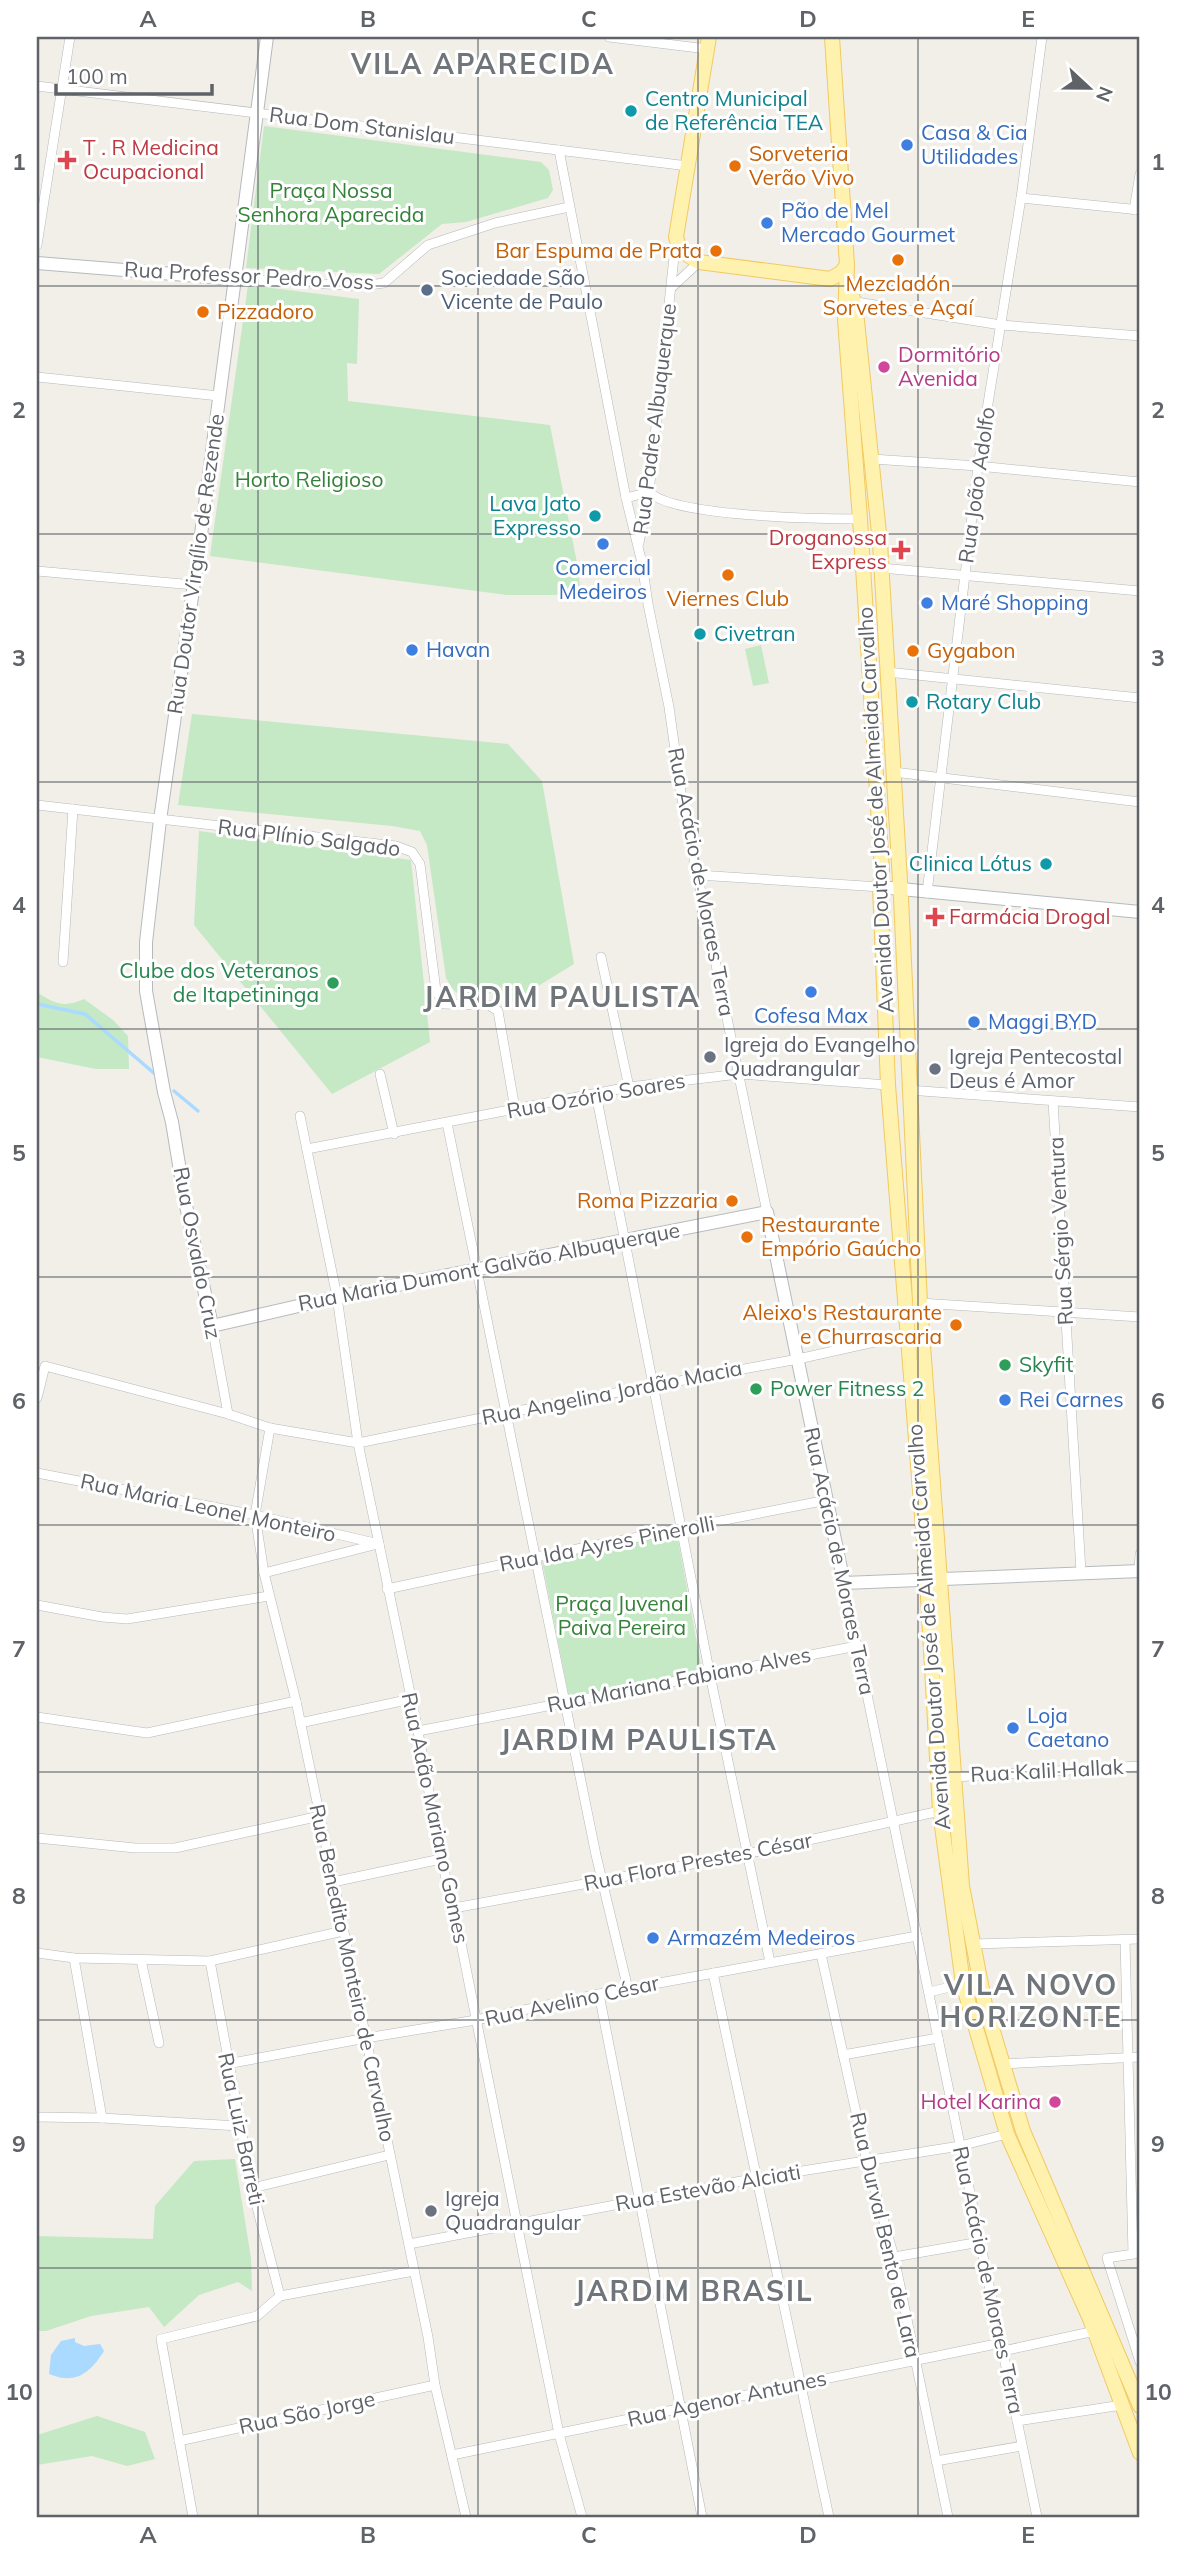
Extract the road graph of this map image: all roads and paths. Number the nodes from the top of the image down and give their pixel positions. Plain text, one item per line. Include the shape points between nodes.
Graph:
1 (70, 37) edge
2 (267, 37) edge
3 (609, 37) edge
4 (832, 37) edge
5 (1042, 37) edge
6 (708, 43) edge
7 (37, 86) edge
8 (60, 89) junction
9 (257, 112) junction
10 (559, 150) junction
11 (688, 166) junction
12 (1140, 174) edge
13 (1021, 198) junction
14 (569, 206) junction
15 (1137, 210) edge
16 (676, 237) junction
17 (37, 246) edge
18 (699, 262) junction
19 (37, 263) edge
20 (847, 265) junction
21 (236, 279) junction
22 (830, 279) junction
23 (846, 285) junction
24 (671, 288) junction
25 (850, 301) junction
26 (1001, 325) junction
27 (1140, 336) edge
28 (37, 377) edge
29 (219, 396) junction
30 (872, 459) junction
31 (978, 466) junction
32 (1140, 482) edge
33 (649, 492) junction
34 (626, 498) junction
35 (860, 513) junction
36 (638, 549) junction
37 (881, 568) junction
38 (37, 571) edge
39 (964, 577) junction
40 (194, 585) junction
41 (1140, 592) edge
42 (887, 672) junction
43 (953, 679) junction
44 (1140, 698) edge
45 (894, 772) junction
46 (941, 777) junction
47 (1140, 802) edge
48 (37, 805) edge
49 (73, 809) junction
50 (160, 820) junction
51 (698, 875) junction
52 (880, 887) junction
53 (900, 891) junction
54 (927, 893) junction
55 (1140, 912) edge
56 (601, 957) dead end
57 (63, 962) dead end
58 (380, 1073) dead end
59 (739, 1074) junction
60 (888, 1085) junction
61 (629, 1087) junction
62 (908, 1090) junction
63 (164, 1092) joint
64 (596, 1094) junction
65 (1053, 1101) junction
66 (1140, 1107) edge
67 (515, 1109) junction
68 (300, 1116) dead end
69 (447, 1124) junction
70 (394, 1134) junction
71 (307, 1149) junction
72 (767, 1212) junction
73 (625, 1240) junction
74 (477, 1269) junction
75 (337, 1297) junction
76 (920, 1303) junction
77 (1066, 1312) junction
78 (1140, 1317) edge
79 (212, 1326) junction
80 (906, 1335) junction
81 (798, 1359) junction
82 (654, 1386) junction
83 (37, 1398) edge
84 (506, 1413) junction
85 (228, 1414) junction
86 (270, 1428) junction
87 (358, 1443) junction
88 (37, 1473) edge
89 (827, 1500) junction
90 (255, 1515) junction
91 (682, 1529) junction
92 (343, 1536) junction
93 (379, 1544) junction
94 (344, 1552) junction
95 (1140, 1554) edge
96 (536, 1557) junction
97 (1139, 1571) edge
98 (1081, 1572) junction
99 (264, 1573) junction
100 (933, 1578) junction
101 (844, 1583) junction
102 (387, 1589) junction
103 (269, 1596) junction
104 (37, 1605) edge
105 (857, 1646) junction
106 (710, 1675) junction
107 (411, 1699) junction
108 (296, 1701) junction
109 (565, 1702) junction
110 (37, 1717) edge
111 (300, 1724) junction
112 (418, 1731) junction
113 (1140, 1766) edge
114 (954, 1777) junction
115 (940, 1811) junction
116 (320, 1816) junction
117 (894, 1822) junction
118 (37, 1838) edge
119 (746, 1853) junction
120 (441, 1859) junction
121 (603, 1881) junction
122 (333, 1882) junction
123 (454, 1908) junction
124 (344, 1931) junction
125 (917, 1937) junction
126 (1140, 1939) edge
127 (1125, 1940) junction
128 (972, 1944) junction
129 (37, 1953) edge
130 (821, 1954) junction
131 (74, 1958) junction
132 (141, 1960) junction
133 (209, 1961) junction
134 (770, 1962) junction
135 (713, 1973) junction
136 (963, 1984) junction
137 (628, 1989) junction
138 (929, 1992) junction
139 (599, 1994) junction
140 (476, 2021) junction
141 (366, 2038) junction
142 (938, 2038) junction
143 (159, 2043) dead end
144 (843, 2055) junction
145 (1128, 2057) junction
146 (1140, 2057) edge
147 (227, 2064) junction
148 (1002, 2064) junction
149 (37, 2117) edge
150 (102, 2118) junction
151 (239, 2126) junction
152 (1007, 2134) junction
153 (960, 2146) junction
154 (390, 2155) junction
155 (867, 2162) junction
156 (1136, 2176) edge
157 (757, 2178) junction
158 (252, 2188) junction
159 (639, 2200) junction
160 (516, 2224) junction
161 (980, 2242) junction
162 (409, 2244) junction
163 (1137, 2254) edge
164 (894, 2256) junction
165 (414, 2271) junction
166 (280, 2296) junction
167 (1095, 2331) junction
168 (1002, 2347) junction
169 (915, 2361) junction
170 (1140, 2362) edge
171 (801, 2384) junction
172 (435, 2385) junction
173 (1122, 2405) junction
174 (1140, 2406) edge
175 (680, 2407) junction
176 (1017, 2421) junction
177 (559, 2434) junction
178 (179, 2441) junction
179 (1023, 2446) junction
180 (1140, 2453) edge
181 (452, 2455) junction
182 (936, 2461) junction
183 (193, 2517) edge
184 (466, 2517) edge
185 (582, 2517) edge
186 (702, 2517) edge
187 (830, 2517) edge
188 (948, 2517) edge
189 (1037, 2517) edge

1 - 8 street
2 - 9 street, Rua Doutor Virgílio de Rezende
3 - 6 street
4 - 20 main road, Avenida Doutor José de Almeida Carvalho
5 - 13 street, Rua João Adolfo
6 - 11 main road, Rua Padre Albuquerque
7 - 8 street, Rua Dom Stanislau
8 - 9 street, Rua Dom Stanislau
8 - 17 street
9 - 10 street, Rua Dom Stanislau
9 - 21 street, Rua Doutor Virgílio de Rezende
10 - 11 street, Rua Dom Stanislau
10 - 14 street, Rua Acácio de Moraes Terra
11 - 16 main road, Rua Padre Albuquerque
12 - 15 street
13 - 15 street
13 - 26 street, Rua João Adolfo
14 - 21 street, Rua Professor Pedro Voss via 428,245 384,283 362,286
14 - 34 street, Rua Acácio de Moraes Terra
16 - 18 main road via 682,250
16 - 24 street, Rua Padre Albuquerque
18 - 22 main road
18 - 24 street, Rua Padre Albuquerque
19 - 21 street, Rua Professor Pedro Voss
20 - 22 main road
20 - 23 main road, Avenida Doutor José de Almeida Carvalho
20 - 25 main road, Avenida Doutor José de Almeida Carvalho
21 - 29 street, Rua Doutor Virgílio de Rezende
22 - 23 main road
23 - 25 main road, Avenida Doutor José de Almeida Carvalho
24 - 33 street, Rua Padre Albuquerque
25 - 26 street
25 - 30 main road, Avenida Doutor José de Almeida Carvalho
25 - 35 main road, Avenida Doutor José de Almeida Carvalho
26 - 27 street
26 - 31 street, Rua João Adolfo
28 - 29 street
29 - 40 street, Rua Doutor Virgílio de Rezende
30 - 31 street
30 - 37 main road, Avenida Doutor José de Almeida Carvalho
31 - 32 street
31 - 39 street, Rua João Adolfo
33 - 34 street
33 - 35 street via 663,502 710,510
33 - 36 street, Rua Padre Albuquerque
34 - 36 street, Rua Acácio de Moraes Terra
35 - 52 main road, Avenida Doutor José de Almeida Carvalho
36 - 51 street, Rua Acácio de Moraes Terra
37 - 39 street
37 - 42 main road, Avenida Doutor José de Almeida Carvalho
38 - 40 street
39 - 41 street
39 - 43 street, Rua João Adolfo
40 - 50 street, Rua Doutor Virgílio de Rezende
42 - 43 street
42 - 45 main road, Avenida Doutor José de Almeida Carvalho
43 - 44 street
43 - 46 street, Rua João Adolfo
45 - 46 street
45 - 53 main road, Avenida Doutor José de Almeida Carvalho
46 - 47 street
46 - 54 street, Rua João Adolfo
48 - 49 street, Rua Plínio Salgado
49 - 50 street, Rua Plínio Salgado
49 - 57 street
50 - 63 street, Rua Doutor Virgílio de Rezende via 146,979
50 - 67 street, Rua Plínio Salgado via 396,846 412,852 421,864 436,991 444,1004 489,1006 498,1011
51 - 52 street
51 - 59 street, Rua Acácio de Moraes Terra
52 - 53 street
52 - 60 main road, Avenida Doutor José de Almeida Carvalho
53 - 54 street
53 - 62 main road, Avenida Doutor José de Almeida Carvalho
54 - 55 street
56 - 61 street
58 - 70 street
59 - 60 street, Rua Ozório Soares
59 - 61 street, Rua Ozório Soares
59 - 72 street, Rua Acácio de Moraes Terra
60 - 80 main road, Avenida Doutor José de Almeida Carvalho
61 - 64 street, Rua Ozório Soares
62 - 65 street
62 - 76 main road, Avenida Doutor José de Almeida Carvalho
63 - 79 street, Rua Osvaldo Cruz
64 - 67 street, Rua Ozório Soares
64 - 73 street
65 - 66 street
65 - 77 street, Rua Sérgio Ventura
67 - 69 street, Rua Ozório Soares
68 - 71 street, Rua Adão Mariano Gomes
69 - 70 street, Rua Ozório Soares
69 - 74 street
70 - 71 street, Rua Ozório Soares
71 - 75 street, Rua Adão Mariano Gomes
72 - 73 street, Rua Maria Dumont Galvão Albuquerque
72 - 81 street, Rua Acácio de Moraes Terra
73 - 74 street, Rua Maria Dumont Galvão Albuquerque
73 - 82 street
74 - 75 street, Rua Maria Dumont Galvão Albuquerque
74 - 84 street
75 - 79 street, Rua Maria Dumont Galvão Albuquerque
75 - 87 street, Rua Adão Mariano Gomes
76 - 77 street
76 - 100 main road, Avenida Doutor José de Almeida Carvalho
77 - 78 street
77 - 98 street, Rua Sérgio Ventura
79 - 85 street, Rua Osvaldo Cruz
80 - 81 street, Rua Angelina Jordão Macia
80 - 100 main road, Avenida Doutor José de Almeida Carvalho
81 - 82 street, Rua Angelina Jordão Macia
81 - 89 street, Rua Acácio de Moraes Terra
82 - 84 street, Rua Angelina Jordão Macia
82 - 91 street
83 - 85 street via 45,1366
84 - 87 street, Rua Angelina Jordão Macia
84 - 96 street
85 - 86 street
86 - 87 street
86 - 90 street, Rua Benedito Monteiro de Carvalho
87 - 93 street, Rua Adão Mariano Gomes
88 - 90 street, Rua Maria Leonel Monteiro
89 - 91 street, Rua Ida Ayres Pinerolli
89 - 101 street, Rua Acácio de Moraes Terra
90 - 92 street, Rua Maria Leonel Monteiro
90 - 99 street, Rua Benedito Monteiro de Carvalho
91 - 96 street, Rua Ida Ayres Pinerolli
91 - 106 street
92 - 93 street, Rua Maria Leonel Monteiro
92 - 94 street
93 - 94 street
93 - 102 street, Rua Adão Mariano Gomes
94 - 99 street
95 - 97 street
96 - 102 street, Rua Ida Ayres Pinerolli
96 - 109 street
97 - 98 street
98 - 100 street
99 - 103 street, Rua Benedito Monteiro de Carvalho
100 - 101 street
100 - 114 main road, Avenida Doutor José de Almeida Carvalho
100 - 115 main road, Avenida Doutor José de Almeida Carvalho
101 - 105 street, Rua Acácio de Moraes Terra
102 - 107 street, Rua Adão Mariano Gomes
103 - 104 street via 127,1619
103 - 108 street, Rua Benedito Monteiro de Carvalho
105 - 106 street, Rua Mariana Fabiano Alves
105 - 117 street, Rua Acácio de Moraes Terra
106 - 109 street, Rua Mariana Fabiano Alves
106 - 119 street
107 - 111 street
107 - 112 street, Rua Adão Mariano Gomes
108 - 110 street via 148,1733
108 - 111 street, Rua Benedito Monteiro de Carvalho
109 - 112 street, Rua Mariana Fabiano Alves
109 - 121 street
111 - 116 street, Rua Benedito Monteiro de Carvalho
112 - 120 street, Rua Adão Mariano Gomes
113 - 114 street, Rua Kalil Hallak
114 - 128 main road, Avenida Doutor José de Almeida Carvalho via 962,1886
115 - 117 street, Rua Flora Prestes César
115 - 136 main road, Avenida Doutor José de Almeida Carvalho
116 - 118 street via 175,1848
116 - 122 street, Rua Benedito Monteiro de Carvalho
117 - 119 street, Rua Flora Prestes César
117 - 125 street, Rua Acácio de Moraes Terra
119 - 121 street, Rua Flora Prestes César
119 - 134 street
120 - 122 street
120 - 123 street, Rua Adão Mariano Gomes
121 - 123 street, Rua Flora Prestes César
121 - 137 street
122 - 124 street, Rua Benedito Monteiro de Carvalho
123 - 140 street, Rua Adão Mariano Gomes
124 - 133 street
124 - 141 street, Rua Benedito Monteiro de Carvalho
125 - 130 street, Rua Avelino César
125 - 138 street, Rua Acácio de Moraes Terra
126 - 127 street
127 - 128 street
127 - 145 street
128 - 148 main road, Avenida Doutor José de Almeida Carvalho
129 - 131 street
130 - 134 street, Rua Avelino César
130 - 144 street, Rua Durval Bento de Lara
131 - 132 street
131 - 150 street
132 - 133 street
132 - 143 street
133 - 147 street, Rua Luiz Barreti
134 - 135 street, Rua Avelino César
135 - 137 street, Rua Avelino César
135 - 157 street
136 - 138 street
136 - 152 main road, Avenida Doutor José de Almeida Carvalho
137 - 139 street, Rua Avelino César
138 - 142 street, Rua Acácio de Moraes Terra
139 - 140 street, Rua Avelino César
139 - 159 street
140 - 141 street, Rua Avelino César
140 - 160 street, Rua Adão Mariano Gomes
141 - 147 street, Rua Avelino César
141 - 154 street, Rua Benedito Monteiro de Carvalho
142 - 144 street
142 - 153 street, Rua Acácio de Moraes Terra
144 - 155 street, Rua Durval Bento de Lara
145 - 146 street
145 - 148 street
145 - 156 street
147 - 151 street, Rua Luiz Barreti
148 - 174 main road, Avenida Doutor José de Almeida Carvalho via 1023,2131 1132,2376
149 - 150 street
150 - 151 street
151 - 158 street, Rua Luiz Barreti
152 - 153 street, Rua Estevão Alciati
152 - 167 main road, Avenida Doutor José de Almeida Carvalho
153 - 155 street, Rua Estevão Alciati
153 - 161 street, Rua Acácio de Moraes Terra
154 - 158 street
154 - 162 street, Rua Benedito Monteiro de Carvalho
155 - 157 street, Rua Estevão Alciati
155 - 164 street, Rua Durval Bento de Lara
156 - 163 street
157 - 159 street, Rua Estevão Alciati
157 - 171 street
158 - 166 street, Rua Luiz Barreti
159 - 160 street, Rua Estevão Alciati
159 - 175 street
160 - 162 street, Rua Estevão Alciati
160 - 177 street, Rua Adão Mariano Gomes
161 - 164 street
161 - 168 street, Rua Acácio de Moraes Terra
162 - 165 street, Rua Benedito Monteiro de Carvalho
163 - 170 street via 1107,2258
164 - 169 street, Rua Durval Bento de Lara
165 - 166 street
165 - 172 street, Rua Benedito Monteiro de Carvalho
166 - 178 street via 257,2316 162,2339
167 - 168 street, Rua Agenor Antunes
167 - 173 main road, Avenida Doutor José de Almeida Carvalho
168 - 169 street, Rua Agenor Antunes
168 - 176 street, Rua Acácio de Moraes Terra
169 - 171 street, Rua Agenor Antunes
169 - 182 street, Rua Durval Bento de Lara
171 - 175 street, Rua Agenor Antunes
171 - 187 street
172 - 178 street, Rua São Jorge
172 - 181 street, Rua Benedito Monteiro de Carvalho
173 - 176 street
173 - 180 main road, Avenida Doutor José de Almeida Carvalho
175 - 177 street, Rua Agenor Antunes
175 - 186 street
176 - 179 street, Rua Acácio de Moraes Terra
177 - 181 street, Rua Agenor Antunes
177 - 185 street, Rua Adão Mariano Gomes
178 - 183 street
179 - 182 street
179 - 189 street, Rua Acácio de Moraes Terra
181 - 184 street, Rua Benedito Monteiro de Carvalho
182 - 188 street, Rua Durval Bento de Lara

